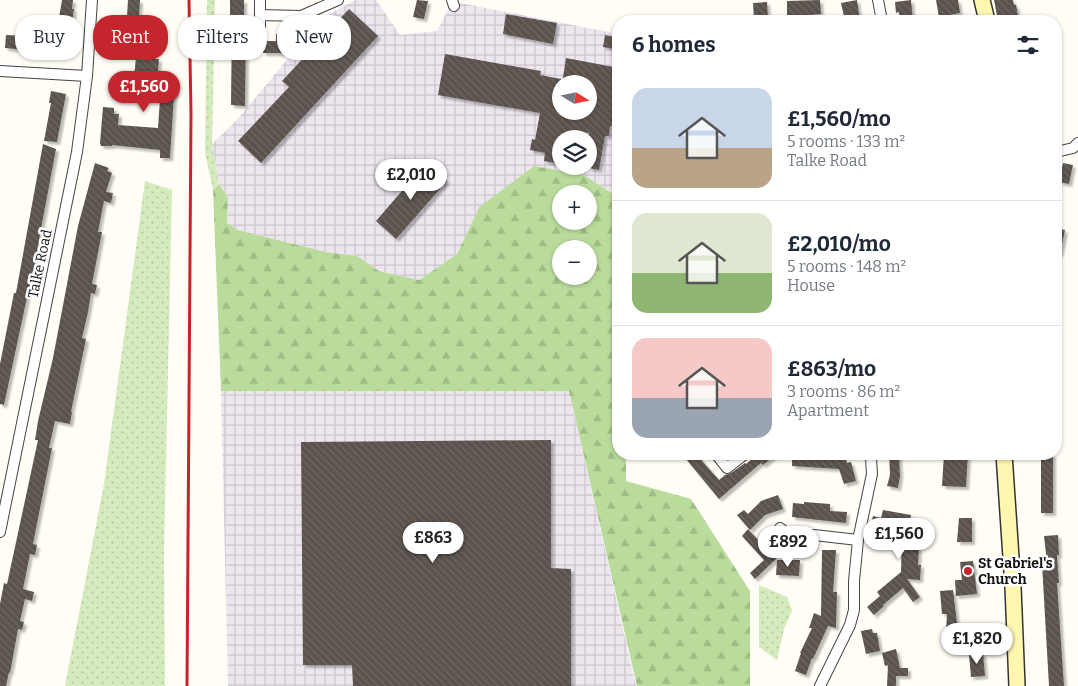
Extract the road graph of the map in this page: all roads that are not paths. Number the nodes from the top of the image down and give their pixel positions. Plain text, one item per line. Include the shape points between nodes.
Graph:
1 (92, 0) edge
2 (260, 0) edge
3 (338, 0) edge
4 (878, 0) edge
5 (982, 0) edge
6 (260, 15) edge
7 (267, 15) edge
8 (881, 15) edge
9 (985, 15) edge
10 (0, 71) edge
11 (87, 76) junction
12 (1078, 142) edge
13 (1062, 151) edge
14 (721, 460) edge
15 (738, 460) edge
16 (871, 460) edge
17 (1004, 460) edge
18 (780, 528) dead end
19 (0, 532) edge
20 (796, 539) junction
21 (858, 540) junction
22 (786, 548) dead end
23 (820, 686) edge
24 (1017, 686) edge

1 - 11 street, Talke Road
2 - 6 street
3 - 7 street via 301,16
4 - 8 street
5 - 9 main road
10 - 11 street
11 - 19 street, Talke Road via 78,152
12 - 13 street via 1073,148
14 - 15 street via 728,468
16 - 21 street via 872,474
17 - 24 main road
18 - 20 street
20 - 21 street via 814,535
20 - 22 street
21 - 23 street via 854,610

